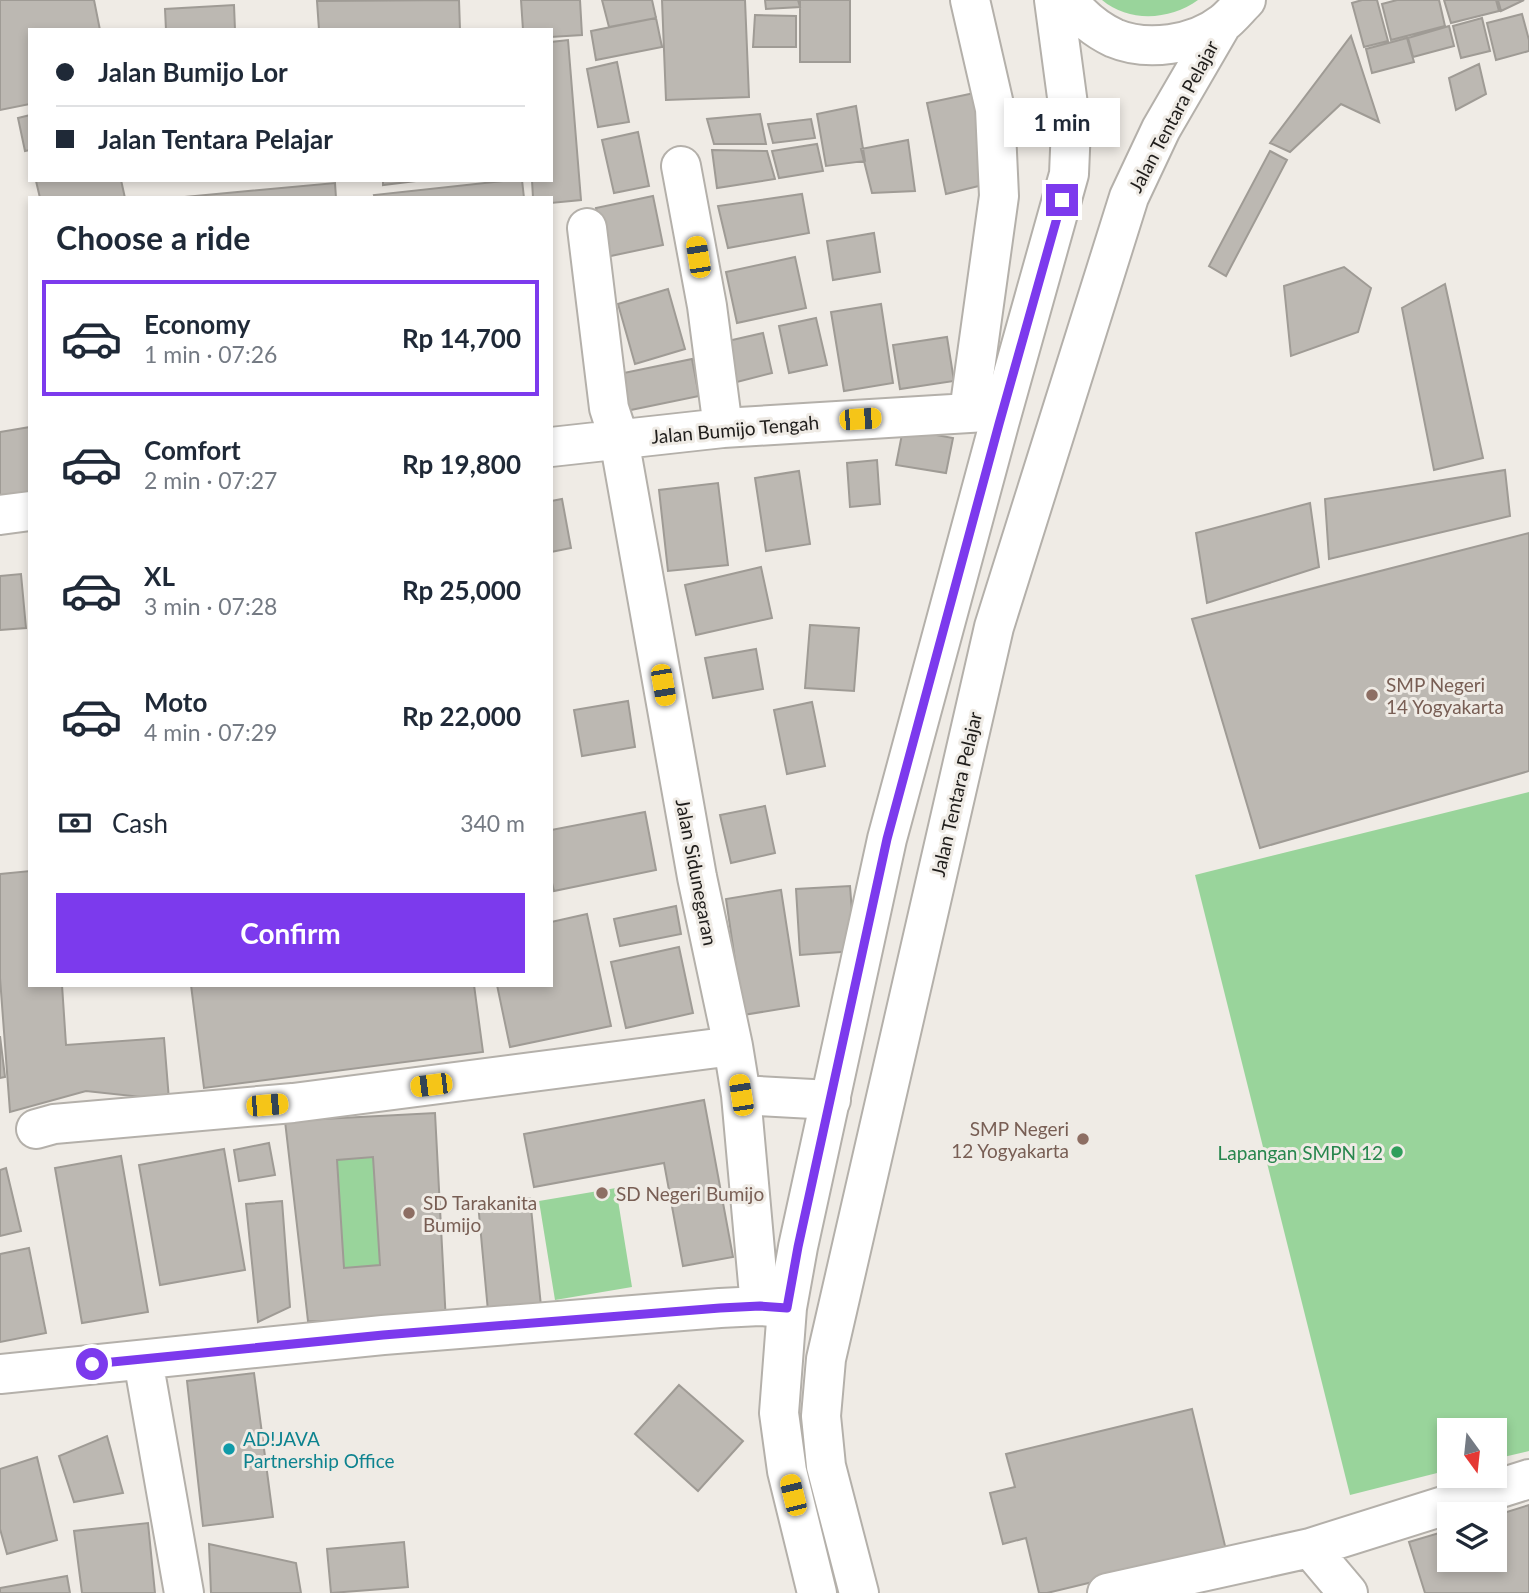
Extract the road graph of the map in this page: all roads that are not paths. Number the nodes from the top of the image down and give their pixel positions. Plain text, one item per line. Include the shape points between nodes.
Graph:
1 (970, 0) edge
2 (1054, 0) edge
3 (1068, 0) edge
4 (1234, 12) edge
5 (681, 166) dead end
6 (587, 228) dead end
7 (986, 411) junction
8 (723, 428) junction
9 (619, 439) junction
10 (553, 447) edge
11 (28, 511) edge
12 (0, 515) edge
13 (733, 1046) junction
14 (741, 1095) junction
15 (831, 1100) junction
16 (36, 1129) dead end
17 (774, 1307) junction
18 (143, 1360) junction
19 (0, 1374) edge
20 (1529, 1479) edge
21 (1310, 1548) junction
22 (184, 1593) edge
23 (817, 1593) edge
24 (859, 1593) edge
25 (1107, 1593) edge
26 (1348, 1593) edge

1 - 7 main road via 995,109 999,197
2 - 7 main road via 1071,127 1069,174
3 - 4 main road via 1082,18 1115,38 1151,46 1189,41
4 - 24 main road, Jalan Tentara Pelajar via 1161,129 1129,197 994,627 826,1359 821,1416 826,1466
5 - 8 main road via 707,306
6 - 9 main road, Jalan Sidunegaran via 609,408
7 - 8 main road, Jalan Bumijo Tengah
7 - 15 main road
8 - 9 main road, Jalan Bumijo Tengah
9 - 10 main road, Jalan Bumijo Tengah
9 - 13 main road, Jalan Sidunegaran via 697,877
11 - 12 main road
13 - 14 main road, Jalan Sidunegaran
13 - 16 main road via 293,1102
14 - 15 main road
14 - 17 main road, Jalan Sidunegaran
15 - 17 main road via 798,1247
17 - 18 main road via 397,1334
17 - 23 main road via 787,1471
18 - 19 main road
18 - 22 main road
20 - 21 main road
21 - 25 main road
21 - 26 main road

